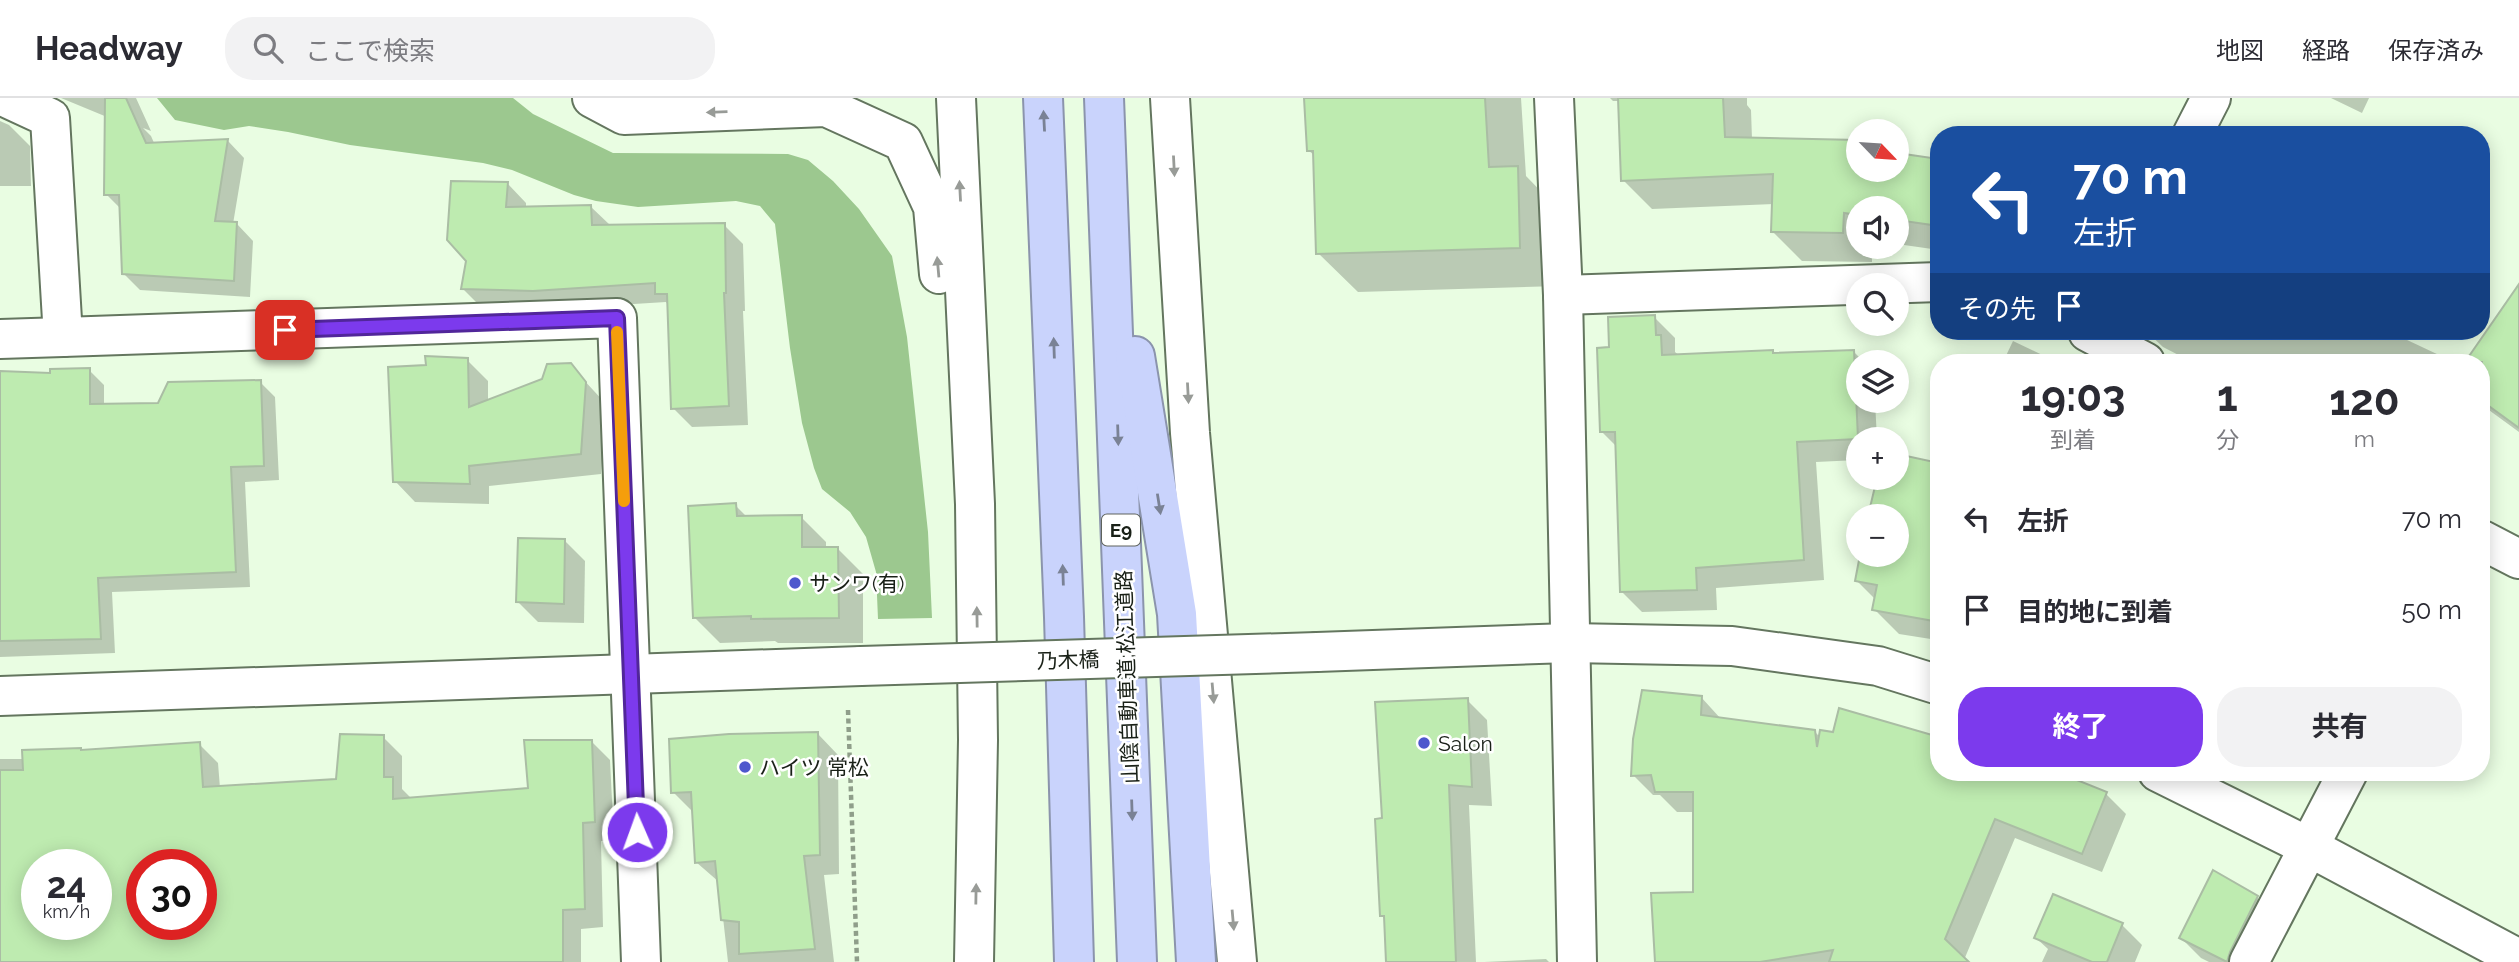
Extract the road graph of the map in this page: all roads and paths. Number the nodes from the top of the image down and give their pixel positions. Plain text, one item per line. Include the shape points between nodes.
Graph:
1 (7, 98) edge
2 (592, 98) edge
3 (956, 98) edge
4 (1043, 98) edge
5 (1104, 98) edge
6 (1170, 98) edge
7 (1554, 98) edge
8 (2211, 98) edge
9 (2197, 126) edge
10 (1109, 195) junction
11 (1930, 282) edge
12 (1563, 295) junction
13 (63, 337) junction
14 (0, 339) edge
15 (2104, 340) edge
16 (2130, 354) edge
17 (975, 504) junction
18 (2490, 544) edge
19 (2519, 559) edge
20 (1064, 617) junction
21 (1569, 643) junction
22 (854, 667) junction
23 (631, 675) junction
24 (1930, 682) edge
25 (0, 696) edge
26 (2176, 781) edge
27 (2343, 781) edge
28 (2307, 846) junction
29 (2519, 958) edge
30 (641, 962) edge
31 (857, 962) edge
32 (974, 962) edge
33 (1047, 962) edge
34 (1074, 962) edge
35 (1137, 962) edge
36 (1196, 962) edge
37 (1237, 962) edge
38 (1577, 962) edge
39 (2249, 962) edge

1 - 13 street via 50,118
17 -> 2 street via 949,392 933,207 903,142 826,107 624,115
17 -> 3 street
20 -> 4 highway
5 - 10 highway, 山陰自動車道;松江道路 / E9
6 -> 37 street via 1190,433
7 - 12 street
8 - 9 street
10 -> 35 highway, 山陰自動車道;松江道路 / E9
10 -> 36 highway via 1177,614
11 - 12 street
12 - 21 street
13 - 14 street
13 - 23 street via 617,318
15 - 16 street
32 -> 17 street via 978,740
18 - 19 street
20 - 33 highway
20 - 34 highway
21 - 22 street, 乃木橋, bridge
21 - 24 street, 乃木橋 via 1732,646 1878,666
21 - 38 street
22 - 23 street, 乃木橋
22 - 31 path
23 - 25 street, 乃木橋
23 - 30 street
26 - 28 street
27 - 28 street
28 - 29 street
28 - 39 street

